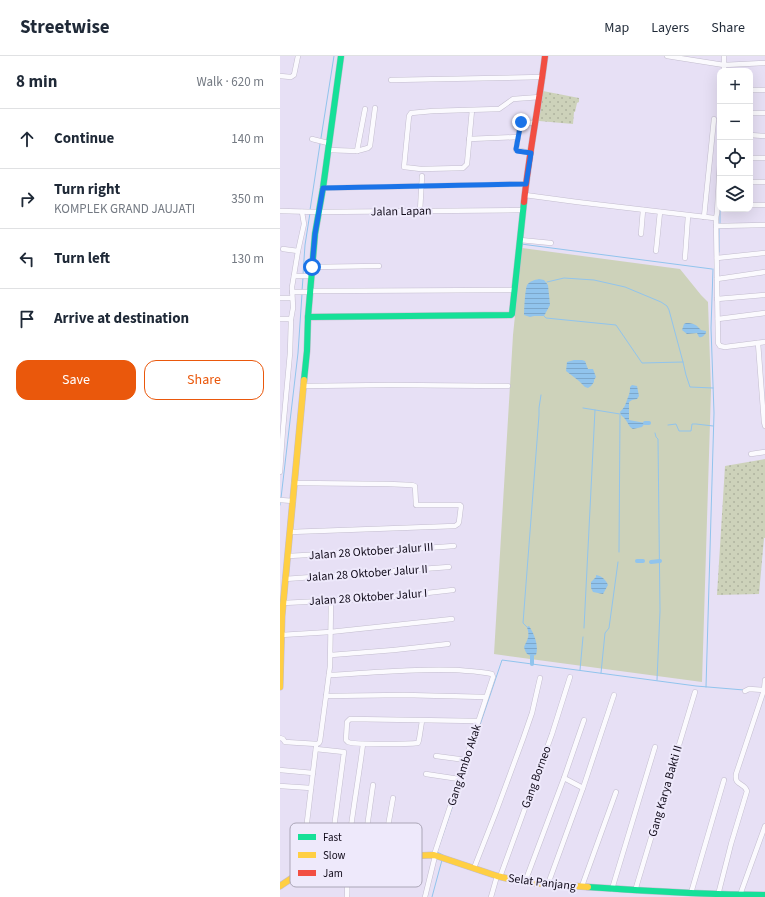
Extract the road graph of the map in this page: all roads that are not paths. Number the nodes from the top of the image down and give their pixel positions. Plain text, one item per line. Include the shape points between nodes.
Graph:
1 (298, 56) edge
2 (341, 56) edge
3 (545, 56) edge
4 (667, 56) edge
5 (724, 56) edge
6 (690, 58) edge
7 (765, 63) edge
8 (724, 65) junction
9 (280, 76) edge
10 (543, 77) junction
11 (391, 80) dead end
12 (753, 90) edge
13 (765, 90) edge
14 (540, 97) junction
15 (364, 108) dead end
16 (375, 108) dead end
17 (472, 110) junction
18 (753, 113) edge
19 (765, 113) edge
20 (714, 119) dead end
21 (536, 123) junction
22 (753, 135) edge
23 (765, 136) edge
24 (518, 137) junction
25 (469, 139) junction
26 (314, 140) dead end
27 (326, 142) junction
28 (328, 150) junction
29 (357, 151) junction
30 (531, 153) junction
31 (753, 158) edge
32 (765, 158) edge
33 (422, 176) dead end
34 (753, 182) edge
35 (765, 182) edge
36 (526, 184) junction
37 (422, 186) junction
38 (323, 188) junction
39 (525, 195) junction
40 (753, 205) edge
41 (765, 205) edge
42 (523, 210) junction
43 (643, 210) junction
44 (280, 211) edge
45 (420, 211) junction
46 (304, 212) junction
47 (318, 212) junction
48 (660, 212) junction
49 (718, 212) edge
50 (688, 216) junction
51 (704, 217) junction
52 (716, 218) junction
53 (765, 225) edge
54 (718, 226) junction
55 (641, 234) dead end
56 (520, 240) junction
57 (551, 243) dead end
58 (283, 249) dead end
59 (298, 250) junction
60 (656, 251) dead end
61 (765, 253) edge
62 (685, 258) dead end
63 (717, 258) junction
64 (379, 266) dead end
65 (312, 267) junction
66 (765, 272) edge
67 (295, 276) junction
68 (311, 276) junction
69 (717, 279) junction
70 (514, 290) junction
71 (308, 291) junction
72 (293, 292) junction
73 (765, 294) edge
74 (280, 298) edge
75 (292, 298) junction
76 (718, 299) junction
77 (765, 313) edge
78 (308, 317) junction
79 (280, 319) edge
80 (291, 319) junction
81 (718, 319) junction
82 (765, 342) edge
83 (758, 343) junction
84 (763, 363) edge
85 (763, 385) edge
86 (303, 386) junction
87 (508, 386) dead end
88 (764, 406) edge
89 (765, 426) edge
90 (281, 429) edge
91 (765, 452) edge
92 (751, 454) dead end
93 (281, 456) edge
94 (280, 472) edge
95 (294, 484) junction
96 (280, 500) edge
97 (290, 501) junction
98 (290, 532) junction
99 (454, 546) dead end
100 (288, 556) junction
101 (449, 567) dead end
102 (285, 579) junction
103 (453, 590) dead end
104 (331, 601) junction
105 (283, 603) junction
106 (281, 616) edge
107 (452, 619) dead end
108 (330, 632) junction
109 (281, 635) junction
110 (448, 644) dead end
111 (331, 654) junction
112 (329, 675) junction
113 (570, 677) dead end
114 (540, 678) dead end
115 (765, 680) edge
116 (280, 687) edge
117 (765, 690) edge
118 (745, 691) dead end
119 (695, 692) dead end
120 (614, 694) dead end
121 (326, 696) junction
122 (486, 697) junction
123 (584, 720) dead end
124 (422, 721) junction
125 (478, 721) junction
126 (280, 738) edge
127 (363, 744) junction
128 (316, 746) junction
129 (656, 747) dead end
130 (436, 756) dead end
131 (466, 760) junction
132 (280, 770) edge
133 (313, 773) junction
134 (426, 774) dead end
135 (564, 778) junction
136 (459, 779) junction
137 (724, 780) dead end
138 (373, 784) dead end
139 (280, 786) edge
140 (311, 788) junction
141 (583, 788) junction
142 (616, 792) dead end
143 (393, 798) dead end
144 (307, 823) edge
145 (334, 823) edge
146 (352, 823) edge
147 (368, 823) edge
148 (389, 823) edge
149 (765, 826) edge
150 (422, 856) edge
151 (438, 857) junction
152 (474, 868) junction
153 (499, 876) junction
154 (290, 879) edge
155 (525, 882) junction
156 (548, 884) junction
157 (280, 886) edge
158 (582, 886) junction
159 (612, 889) junction
160 (635, 891) junction
161 (691, 893) junction
162 (722, 895) edge
163 (740, 895) junction
164 (765, 896) edge
165 (425, 897) edge
166 (492, 897) edge

1 - 9 street via 294,75
2 - 27 street
3 - 10 street
4 - 6 street
5 - 8 street
6 - 8 street
7 - 8 street
10 - 11 street
10 - 14 street
12 - 13 street
14 - 17 street via 513,99 499,109
14 - 21 street
15 - 29 street
16 - 29 street via 370,146
17 - 25 street
17 - 25 street via 410,114 403,166 421,169 464,168 467,164
18 - 19 street
20 - 51 street
21 - 24 street via 521,122
21 - 30 street
22 - 23 street
24 - 25 street
24 - 30 street via 516,150
26 - 27 street
27 - 28 street
28 - 29 street
28 - 38 street
30 - 36 street
31 - 32 street
33 - 37 street
34 - 35 street
36 - 37 street
36 - 39 street
37 - 38 street
37 - 45 street
38 - 47 street
39 - 42 street
39 - 43 street
40 - 41 street
42 - 45 street, Jalan Lapan
42 - 56 street
43 - 48 street
43 - 55 street
44 - 46 street, Jalan Lapan
45 - 47 street, Jalan Lapan
46 - 47 street, Jalan Lapan
46 - 59 street
47 - 65 street
48 - 50 street
48 - 60 street
49 - 52 street
50 - 51 street
50 - 62 street
51 - 52 street
52 - 54 street
53 - 54 street
54 - 63 street
56 - 57 street
56 - 70 street
58 - 59 street
59 - 67 street
61 - 63 street
63 - 69 street
64 - 65 street
65 - 68 street
66 - 69 street
67 - 68 street
67 - 72 street
68 - 71 street
69 - 76 street
70 - 71 street
70 - 78 street via 511,315
71 - 72 street
71 - 78 street
72 - 75 street
73 - 76 street
74 - 75 street
75 - 80 street
76 - 81 street
77 - 81 street
78 - 86 street
79 - 80 street
80 - 90 street via 290,353
81 - 83 street via 720,346
82 - 83 street
83 - 84 street
84 - 85 street
85 - 88 street
86 - 87 street
86 - 95 street
88 - 89 street
90 - 93 street
91 - 92 street
93 - 94 street
95 - 97 street
95 - 98 street via 412,485 415,486 416,505 461,506 459,522 455,526
96 - 97 street
97 - 98 street
98 - 100 street
99 - 100 street, Jalan 28 Oktober Jalur III
100 - 102 street
101 - 102 street, Jalan 28 Oktober Jalur II
102 - 105 street
103 - 104 street, Jalan 28 Oktober Jalur I
104 - 105 street, Jalan 28 Oktober Jalur I
104 - 108 street
105 - 106 street
106 - 109 street
107 - 108 street
108 - 109 street
108 - 111 street
109 - 116 street
110 - 111 street
111 - 112 street
112 - 121 street
112 - 122 street, Gang Ambo Akak via 429,670 492,674
113 - 153 street, Gang Borneo via 552,734
114 - 152 street via 523,739
115 - 117 street
117 - 118 street
117 - 162 street via 735,776 736,781 747,791 728,856
119 - 160 street, Gang Karya Bakti II
120 - 141 street
121 - 122 street
121 - 128 street via 320,741
122 - 125 street, Gang Ambo Akak
123 - 135 street
124 - 125 street
124 - 127 street via 418,743
124 - 127 street via 348,720 347,742
125 - 131 street, Gang Ambo Akak
126 - 128 street via 285,742
127 - 146 street
128 - 133 street
128 - 145 street via 344,752
129 - 159 street
130 - 131 street
131 - 136 street, Gang Ambo Akak
132 - 133 street
133 - 140 street
134 - 136 street
135 - 141 street
135 - 155 street
136 - 151 street, Gang Ambo Akak
137 - 161 street
138 - 147 street
139 - 140 street
140 - 144 street
141 - 156 street
142 - 158 street
143 - 148 street
149 - 163 street
150 - 151 street, Selat Panjang
151 - 152 street, Selat Panjang
151 - 165 street, Gang Ambo Akak
152 - 153 street, Selat Panjang
153 - 155 street, Selat Panjang
153 - 166 street, Gang Borneo
154 - 157 street, Selat Panjang
155 - 156 street, Selat Panjang
156 - 158 street, Selat Panjang
158 - 159 street, Selat Panjang
159 - 160 street, Selat Panjang
160 - 161 street, Selat Panjang
161 - 162 street, Selat Panjang
162 - 163 street, Selat Panjang
163 - 164 street, Selat Panjang

